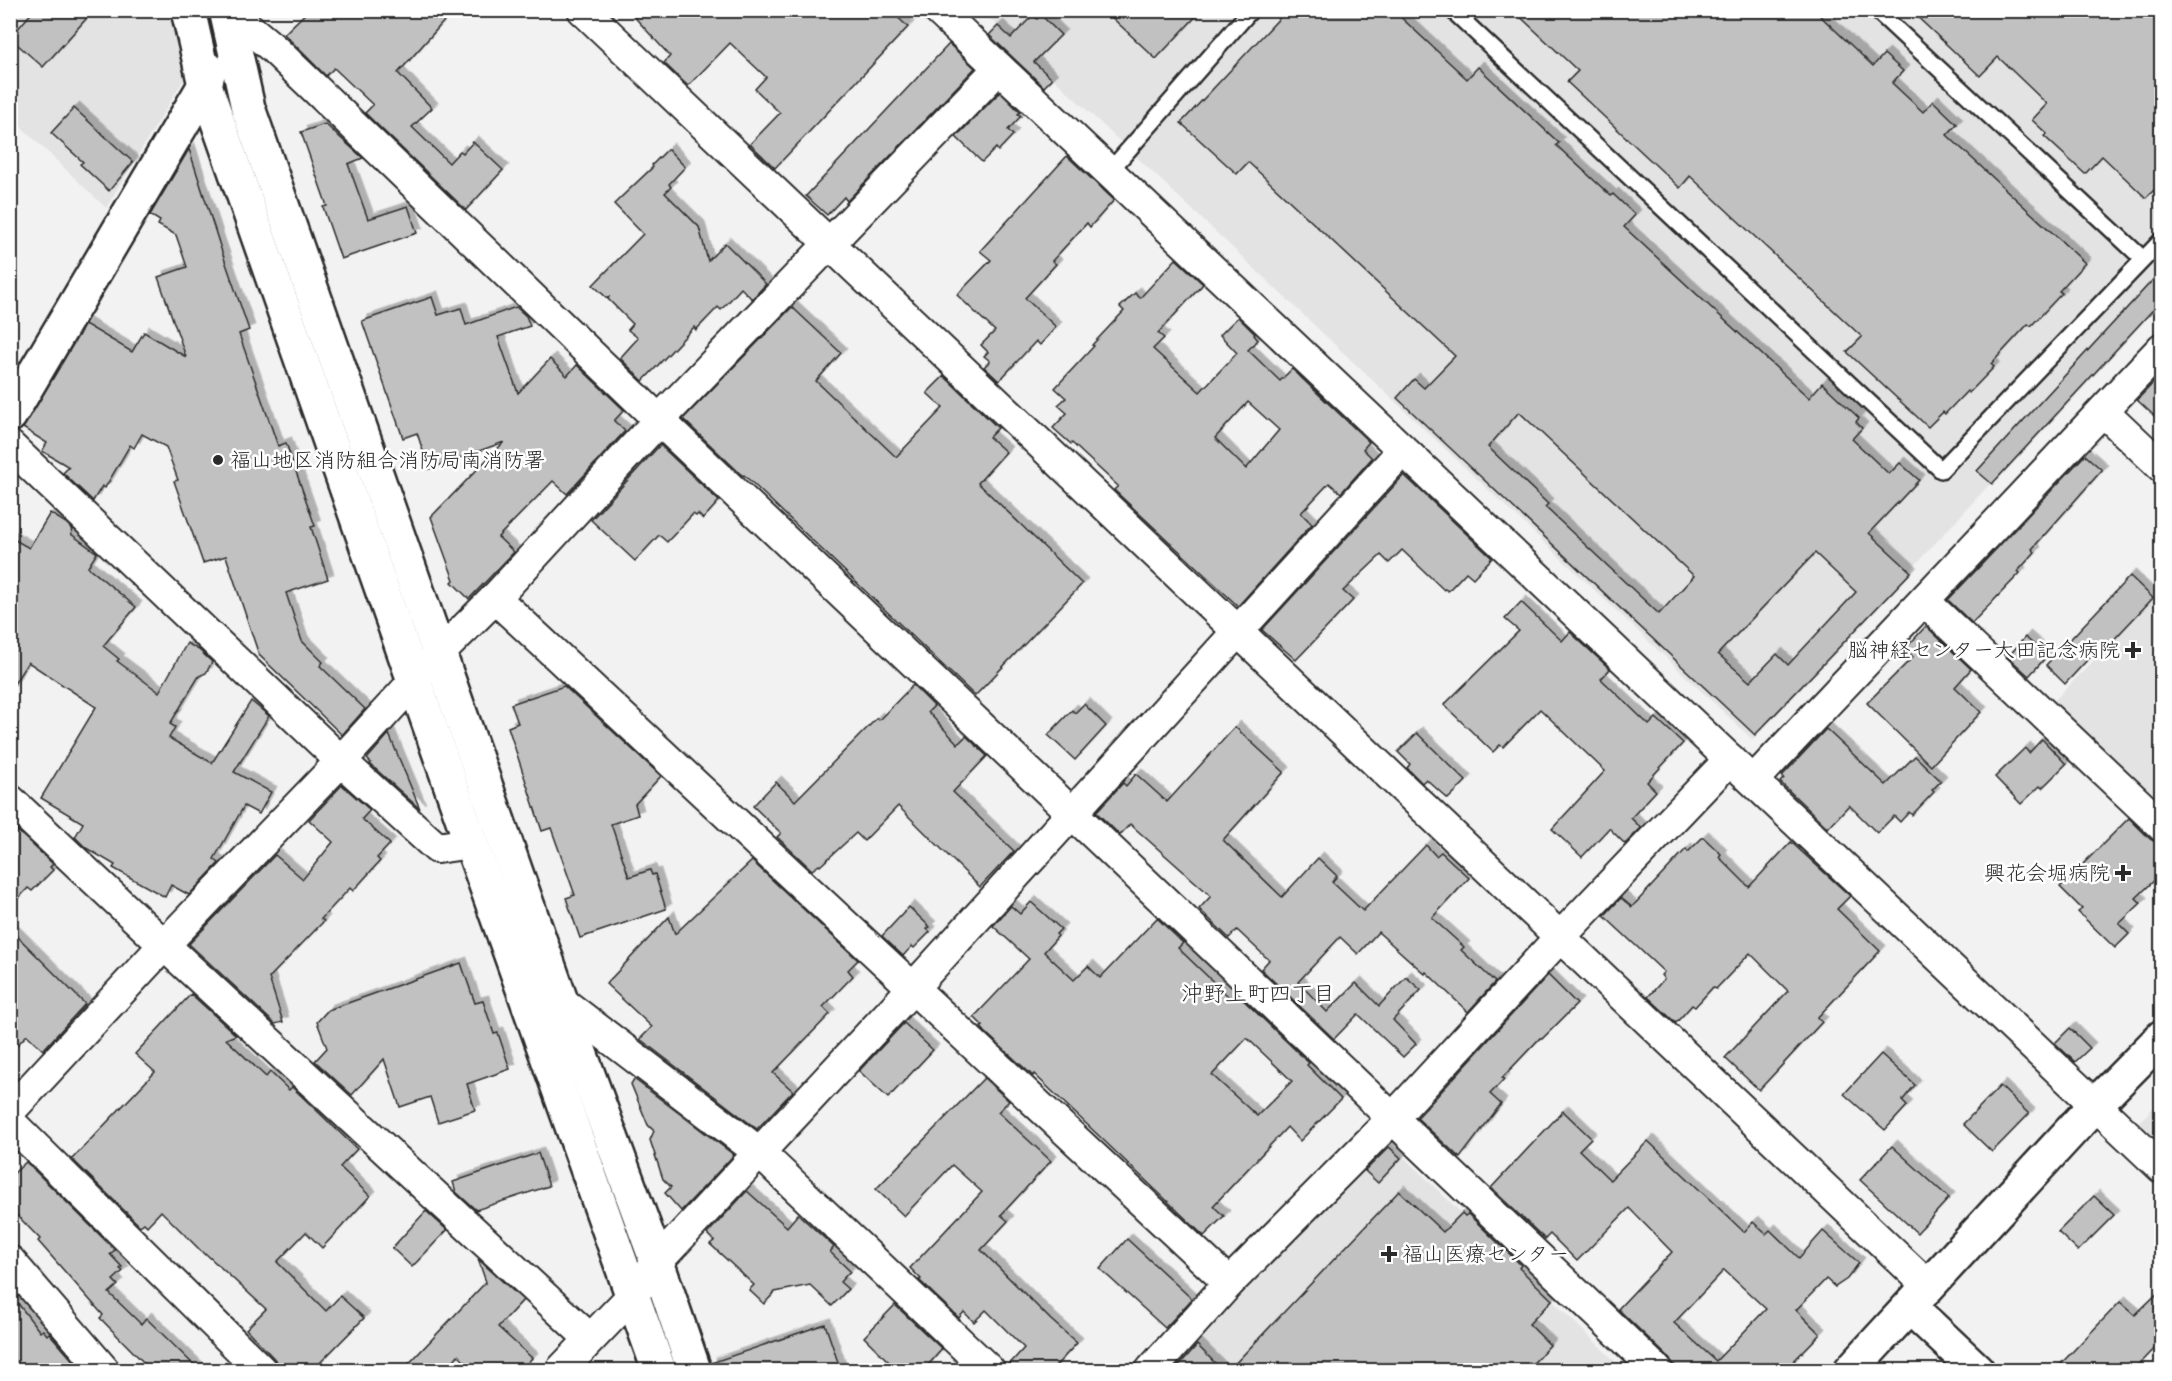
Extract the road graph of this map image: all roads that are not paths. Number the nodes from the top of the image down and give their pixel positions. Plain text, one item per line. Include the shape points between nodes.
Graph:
1 (188, 10) edge
2 (226, 10) edge
3 (583, 10) edge
4 (938, 10) edge
5 (1251, 10) edge
6 (1452, 10) edge
7 (1876, 10) edge
8 (999, 68) junction
9 (205, 85) junction
10 (1108, 173) junction
11 (2162, 240) edge
12 (829, 243) junction
13 (2143, 259) junction
14 (2162, 348) edge
15 (2103, 411) junction
16 (10, 415) edge
17 (659, 420) junction
18 (10, 446) edge
19 (1402, 451) junction
20 (2162, 467) edge
21 (495, 598) junction
22 (1923, 601) junction
23 (1239, 631) junction
24 (439, 654) junction
25 (414, 682) junction
26 (1730, 759) junction
27 (341, 761) junction
28 (1754, 780) junction
29 (10, 800) edge
30 (1072, 813) junction
31 (2162, 826) edge
32 (471, 843) junction
33 (1561, 936) junction
34 (164, 945) junction
35 (912, 989) junction
36 (561, 1001) junction
37 (2162, 1037) edge
38 (2095, 1105) junction
39 (10, 1111) edge
40 (1392, 1119) junction
41 (10, 1122) edge
42 (760, 1154) junction
43 (2162, 1168) edge
44 (10, 1261) edge
45 (657, 1262) junction
46 (1229, 1283) junction
47 (633, 1295) junction
48 (1920, 1297) junction
49 (590, 1339) junction
50 (104, 1371) edge
51 (261, 1371) edge
52 (561, 1371) edge
53 (659, 1371) edge
54 (694, 1371) edge
55 (989, 1371) edge
56 (1151, 1371) edge
57 (1658, 1371) edge
58 (1851, 1371) edge
59 (1977, 1371) edge

1 - 9 street
2 - 9 street
2 - 17 street via 283,57
2 - 24 street via 248,108
3 - 12 street
4 - 8 street
5 - 10 lane
6 - 13 lane via 1941,470
7 - 13 lane
8 - 10 street
8 - 12 street
9 - 16 street
9 - 25 street
10 - 19 street
11 - 13 lane
12 - 17 street
12 - 23 street
14 - 15 street
15 - 20 street
15 - 22 street
17 - 21 street
17 - 30 street
18 - 27 street
19 - 23 street
19 - 26 street
21 - 24 street
21 - 35 street
22 - 28 street
22 - 31 street
23 - 30 street
23 - 33 street
24 - 25 street
24 - 36 street
25 - 27 street
25 - 32 street
26 - 28 street
26 - 33 street
27 - 32 street via 437,848
27 - 34 street
28 - 38 street
29 - 34 street
30 - 35 street
30 - 40 street
32 - 47 street
33 - 40 street
33 - 48 street
34 - 39 street
34 - 49 street
35 - 42 street
35 - 46 street
36 - 42 street
36 - 45 street
37 - 38 street
38 - 43 street
38 - 48 street
40 - 46 street
40 - 57 street
41 - 51 street
42 - 45 street
42 - 55 street
44 - 50 street
45 - 47 street
45 - 54 street
46 - 56 street
47 - 49 street
47 - 53 street
48 - 58 street
48 - 59 street
49 - 52 street

